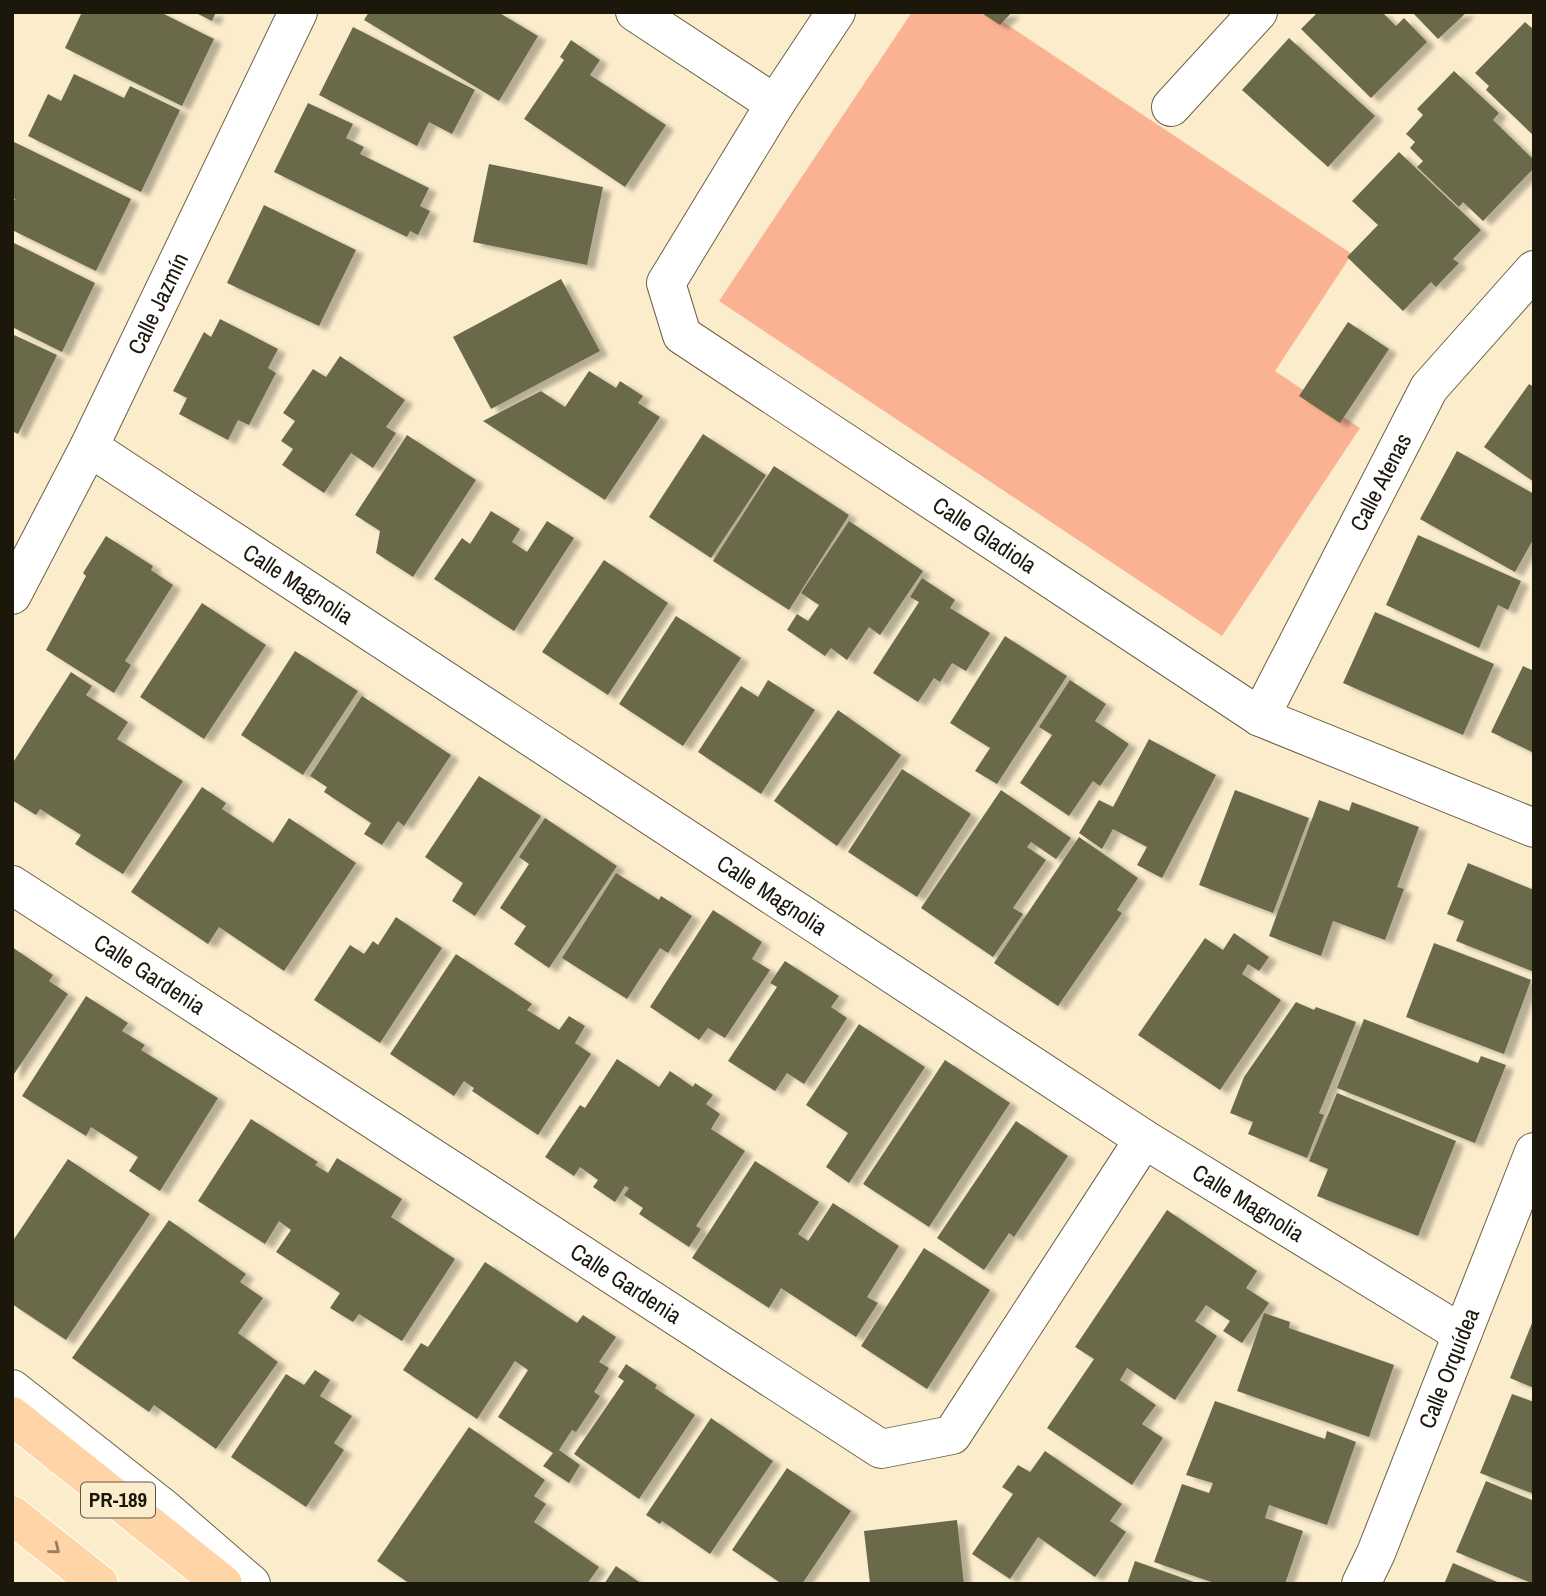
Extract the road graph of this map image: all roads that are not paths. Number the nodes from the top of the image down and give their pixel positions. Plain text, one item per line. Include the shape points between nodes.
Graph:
1 (298, 12) edge
2 (635, 12) edge
3 (836, 12) edge
4 (1258, 12) edge
5 (775, 104) junction
6 (1171, 107) dead end
7 (1534, 270) edge
8 (89, 447) junction
9 (12, 595) edge
10 (1260, 717) junction
11 (1534, 828) edge
12 (12, 885) edge
13 (1144, 1139) junction
14 (1534, 1152) edge
15 (1462, 1334) junction
16 (12, 1389) edge
17 (12, 1416) edge
18 (12, 1515) edge
19 (99, 1584) edge
20 (223, 1584) edge
21 (251, 1584) edge
22 (1361, 1584) edge

1 - 8 street, Calle Jazmín
2 - 5 street
3 - 5 street, Calle Gladiola
4 - 6 street
5 - 10 street, Calle Gladiola via 666,283 682,334
7 - 10 street, Calle Atenas via 1429,388
8 - 9 street, Calle Jazmín
8 - 13 street, Calle Magnolia
10 - 11 street, Calle Gladiola
12 - 13 street, Calle Gardenia via 881,1449 952,1435
13 - 15 street, Calle Magnolia
14 - 15 street, Calle Orquídea
15 - 22 street, Calle Orquídea
16 - 21 street
17 - 20 main road, PR-189
18 -> 19 main road

